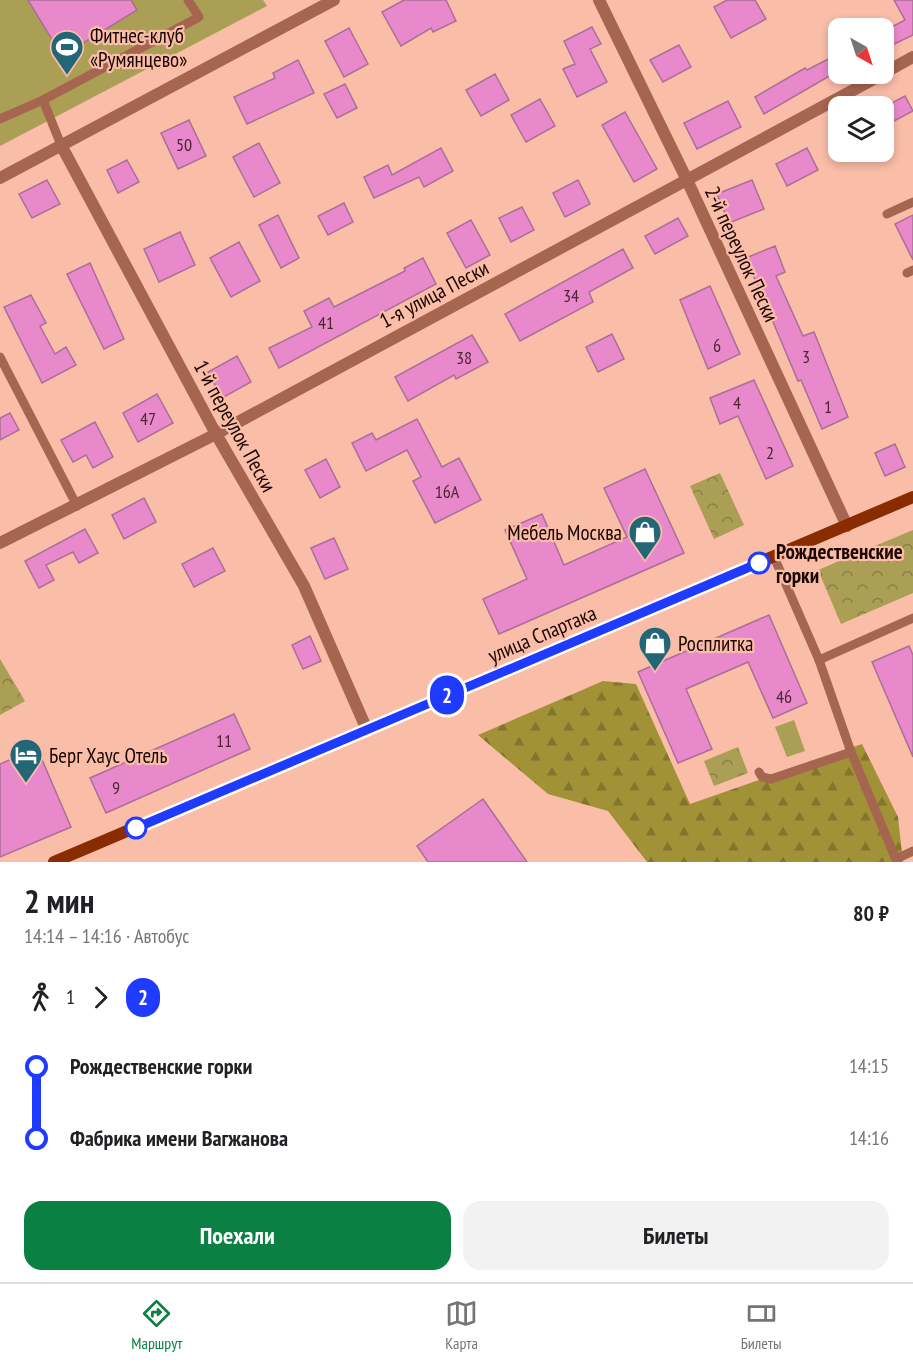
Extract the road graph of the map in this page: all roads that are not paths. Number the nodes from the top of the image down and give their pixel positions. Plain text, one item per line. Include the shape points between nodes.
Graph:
1 (188, 0) edge
2 (334, 0) edge
3 (599, 0) edge
4 (913, 57) edge
5 (894, 67) edge
6 (863, 84) edge
7 (44, 100) junction
8 (0, 119) edge
9 (62, 145) junction
10 (0, 178) edge
11 (687, 180) junction
12 (913, 202) edge
13 (887, 214) dead end
14 (0, 357) edge
15 (216, 434) junction
16 (913, 497) edge
17 (77, 506) junction
18 (847, 525) junction
19 (0, 543) edge
20 (774, 557) junction
21 (913, 618) edge
22 (819, 660) junction
23 (367, 729) junction
24 (851, 752) junction
25 (759, 772) dead end
26 (913, 851) edge
27 (896, 861) edge
28 (54, 862) edge

1 - 7 lane via 199,17
2 - 9 street
3 - 11 street, 2-й переулок Пески
4 - 5 street, 1-я улица Пески
6 - 11 street, 1-я улица Пески
7 - 8 lane
7 - 9 lane
9 - 10 street
9 - 15 street, 1-й переулок Пески
11 - 15 street, 1-я улица Пески
11 - 18 street, 2-й переулок Пески
12 - 13 lane
14 - 17 lane
15 - 17 street, 1-я улица Пески
15 - 23 street, 1-й переулок Пески via 303,586
16 - 18 main road, улица Спартака
17 - 19 street, 1-я улица Пески
18 - 20 main road, улица Спартака
20 - 22 lane
20 - 23 main road, улица Спартака
21 - 22 lane
22 - 24 lane
23 - 28 main road, улица Спартака
24 - 25 lane via 771,779
24 - 27 lane
26 - 27 lane

